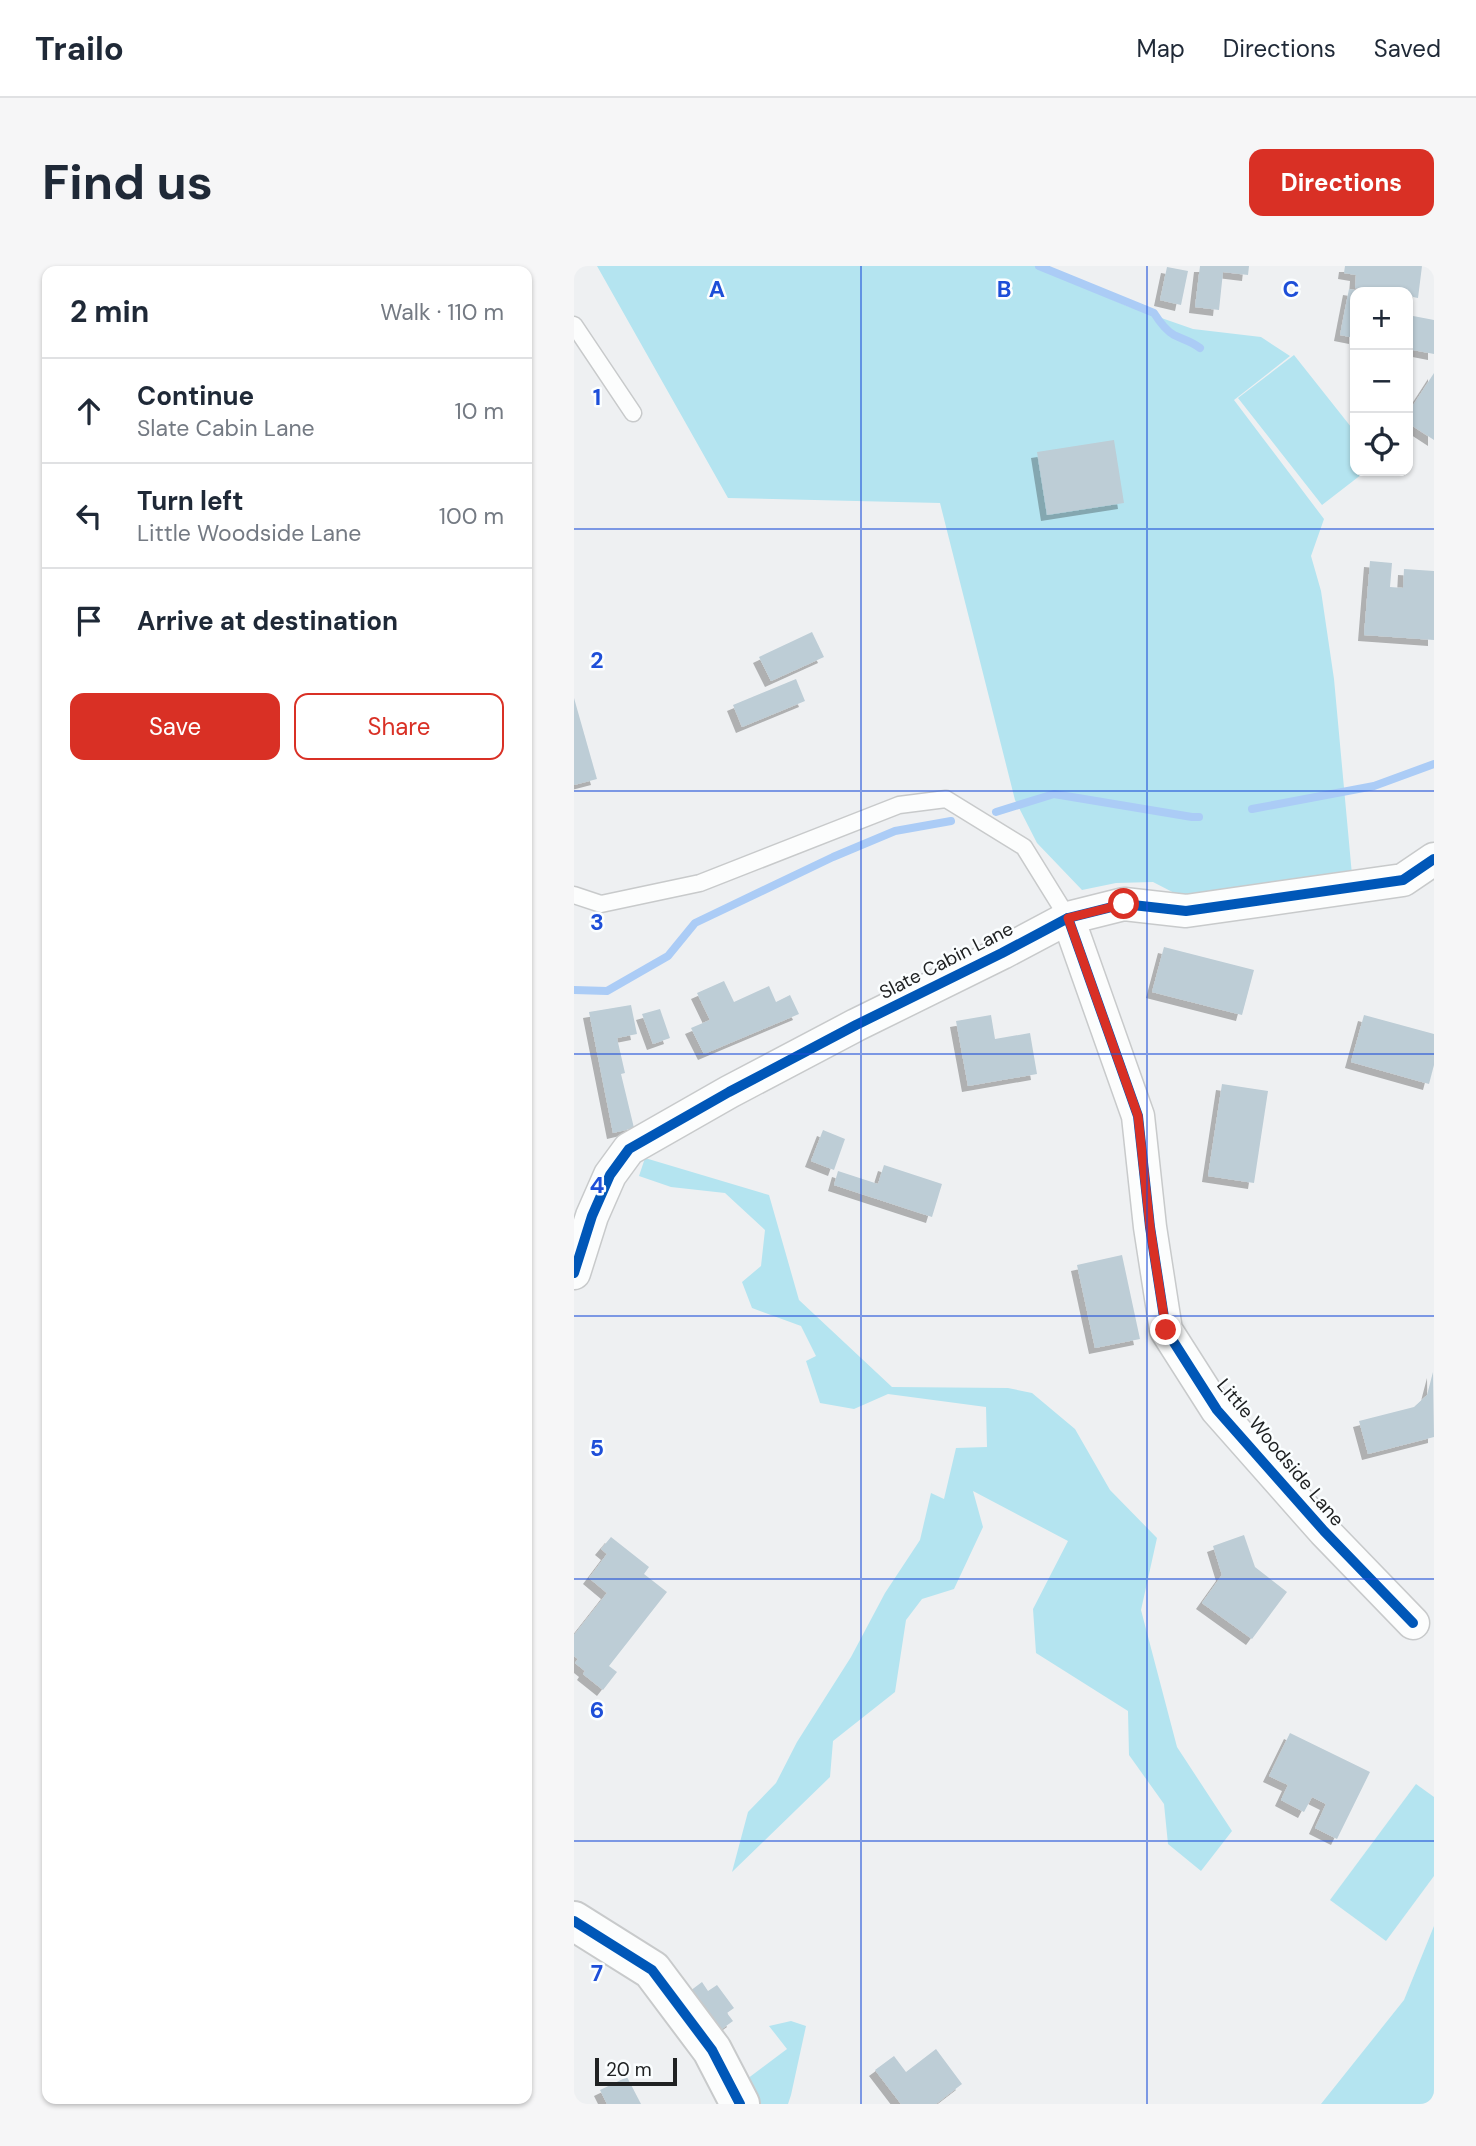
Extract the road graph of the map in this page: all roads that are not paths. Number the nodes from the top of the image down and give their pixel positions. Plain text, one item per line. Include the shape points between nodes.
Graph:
1 (574, 325) edge
2 (633, 414) dead end
3 (1434, 859) edge
4 (574, 895) edge
5 (1068, 918) junction
6 (574, 1273) edge
7 (1413, 1623) dead end
8 (574, 1921) edge
9 (740, 2104) edge

1 - 2 lane
3 - 5 street, Slate Cabin Lane via 1403,880 1186,911 1124,904
4 - 5 lane via 601,904 700,883 899,805 946,799 1024,847
5 - 6 street, Slate Cabin Lane via 844,1031 629,1149 610,1175
5 - 7 street, Little Woodside Lane via 1138,1116 1166,1330 1217,1410
8 - 9 street via 652,1970 712,2050

